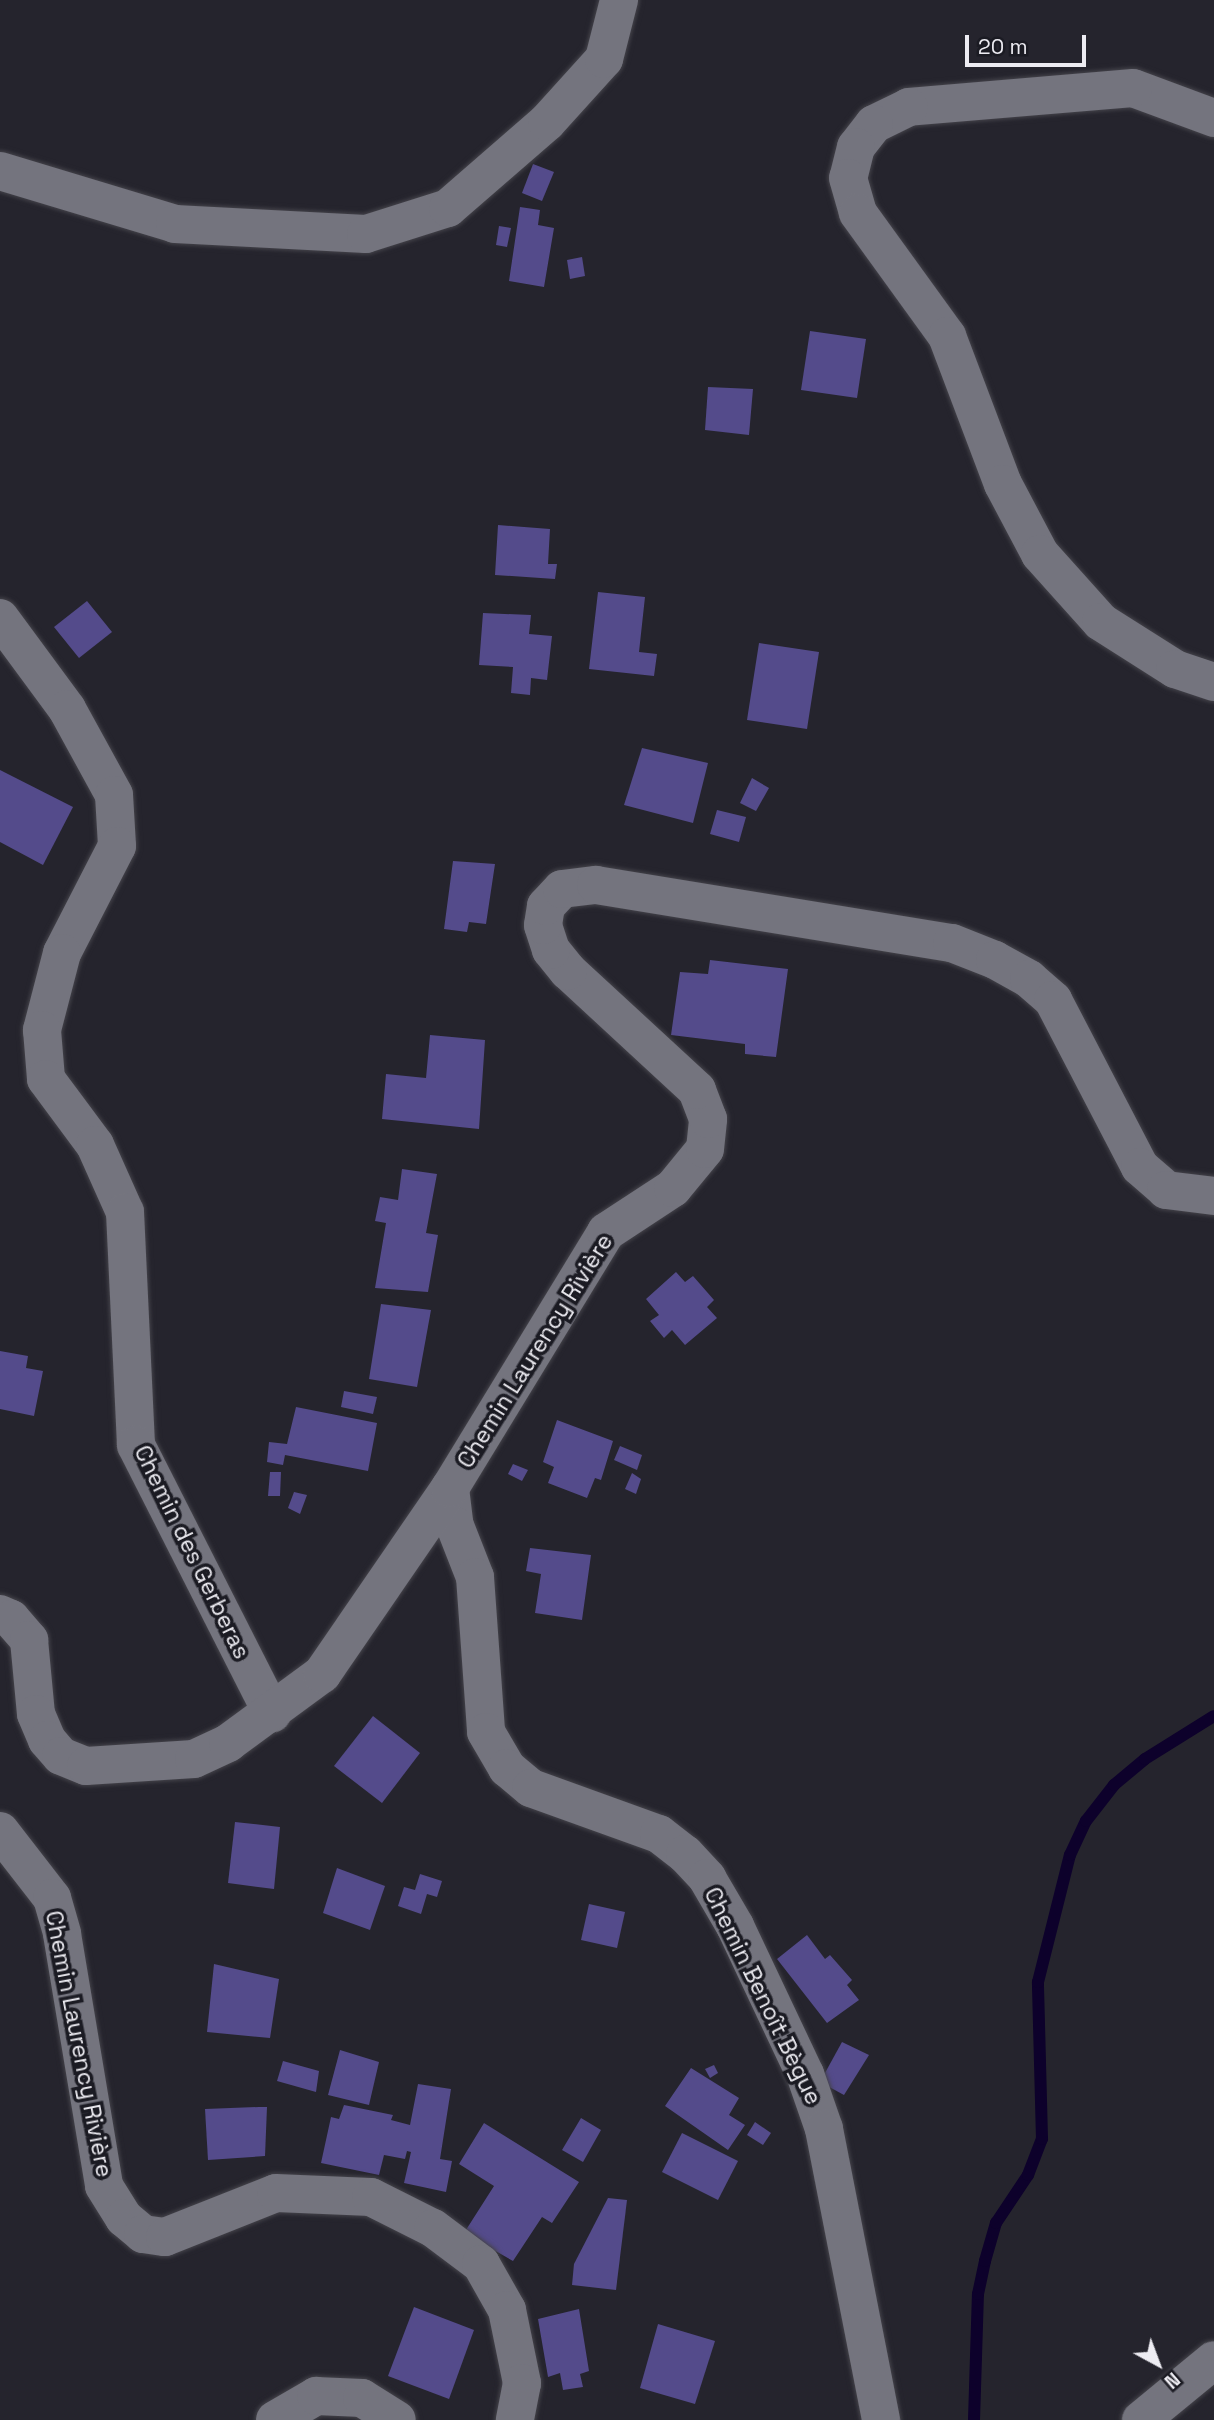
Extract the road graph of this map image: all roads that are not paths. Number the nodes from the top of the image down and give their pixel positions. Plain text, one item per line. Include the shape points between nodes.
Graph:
1 (620, 0) edge
2 (1214, 118) edge
3 (0, 172) edge
4 (0, 618) edge
5 (1214, 682) edge
6 (1214, 1196) edge
7 (450, 1488) junction
8 (0, 1614) edge
9 (272, 1713) junction
10 (0, 1832) edge
11 (1214, 2360) edge
12 (275, 2420) edge
13 (397, 2420) edge
14 (515, 2420) edge
15 (881, 2420) edge
16 (1141, 2420) edge

1 - 3 street via 604,59 547,122 448,208 366,234 175,224
2 - 5 street via 1133,88 909,107 874,124 856,147 848,178 858,213 947,336 1003,484 1040,554 1101,622 1164,663
4 - 9 street, Chemin des Gerberas via 67,709 114,795 117,846 62,953 42,1030 46,1079 95,1145 125,1212 136,1445
6 - 7 street, Chemin Laurency Rivière via 1166,1191 1140,1167 1053,1000 1029,979 995,960 938,940 596,885 562,889 546,906 543,925 551,950 697,1090 708,1119 705,1149 674,1188 606,1232
7 - 9 street, Chemin Laurency Rivière via 322,1674
7 - 15 street, Chemin Benoît Bègue via 455,1526 475,1577 486,1732 507,1768 531,1788 659,1834 685,1854 707,1878 735,1926 805,2074 824,2129
8 - 9 street, Chemin Laurency Rivière via 11,1619 29,1640 36,1714 47,1740 61,1756 86,1766 194,1759
10 - 14 street, Chemin Laurency Rivière via 52,1898 104,2186 124,2218 143,2234 165,2237 276,2193 371,2197 433,2228 481,2264 507,2310 522,2383
11 - 16 street
12 - 13 street via 316,2396 362,2398

